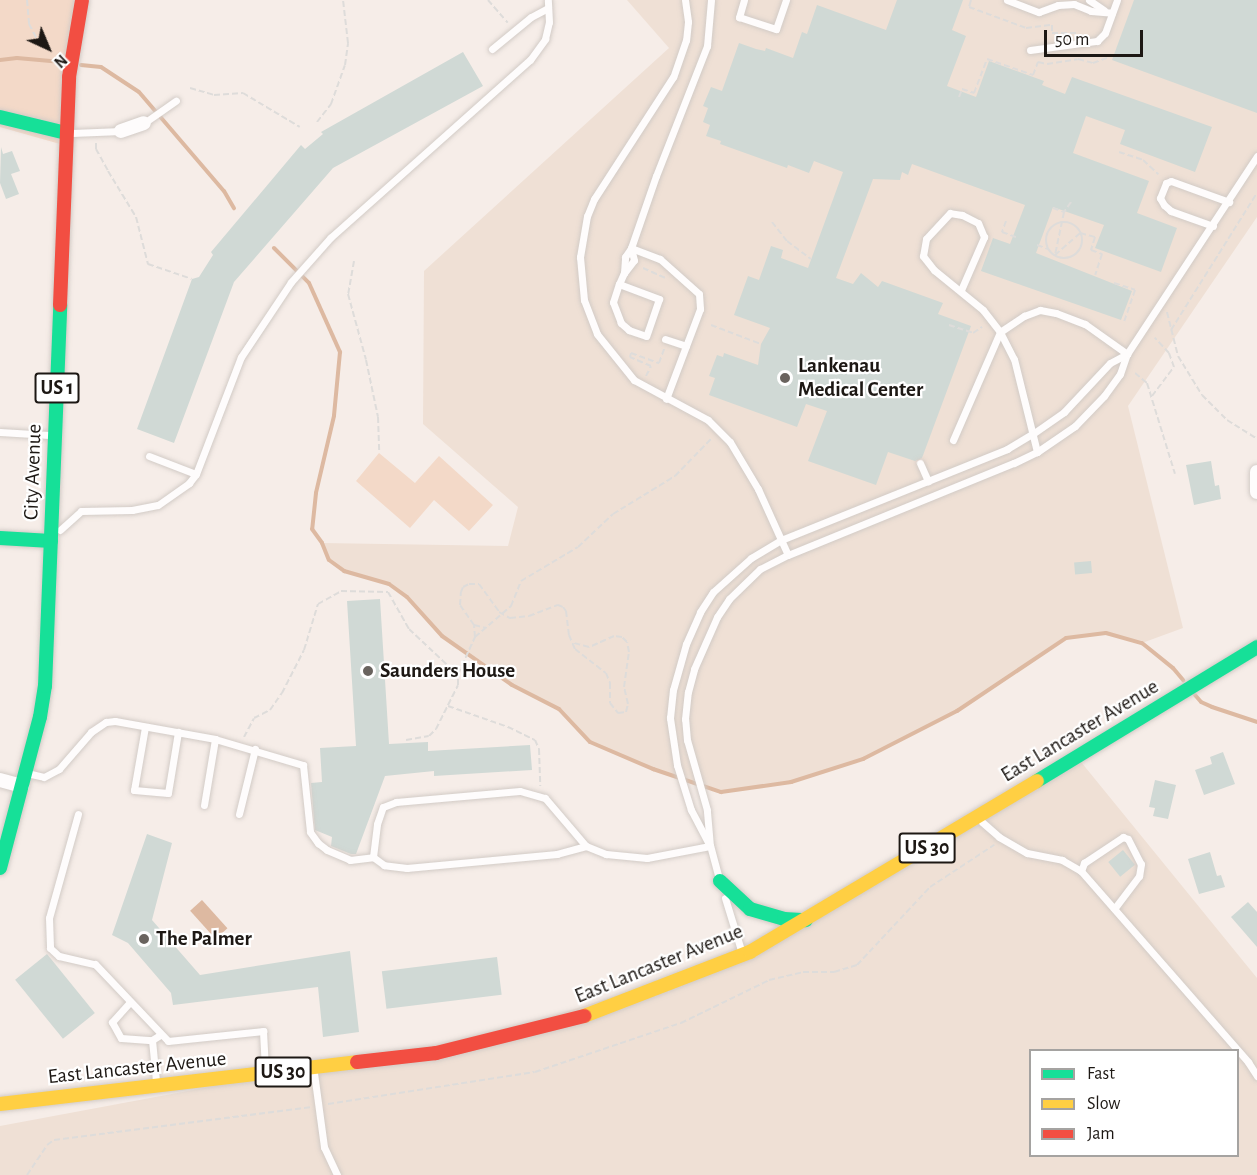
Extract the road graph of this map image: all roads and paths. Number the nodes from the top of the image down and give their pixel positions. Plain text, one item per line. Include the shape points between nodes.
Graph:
1 (27, 0) edge
2 (82, 0) edge
3 (343, 0) edge
4 (685, 0) edge
5 (711, 0) edge
6 (744, 0) edge
7 (786, 0) edge
8 (971, 0) edge
9 (1007, 0) edge
10 (1051, 0) edge
11 (1089, 0) edge
12 (1117, 0) edge
13 (548, 4) edge
14 (1104, 10) junction
15 (1047, 11) junction
16 (1112, 13) junction
17 (1081, 33) dead end
18 (39, 43) dead end
19 (492, 50) dead end
20 (1030, 50) dead end
21 (1107, 58) dead end
22 (190, 88) dead end
23 (959, 97) dead end
24 (176, 101) dead end
25 (0, 117) edge
26 (317, 122) dead end
27 (144, 123) joint
28 (300, 127) dead end
29 (121, 131) joint
30 (66, 133) junction
31 (97, 134) junction
32 (1119, 152) dead end
33 (1257, 156) edge
34 (1158, 174) dead end
35 (1257, 193) edge
36 (1071, 202) dead end
37 (1229, 202) junction
38 (1053, 208) dead end
39 (1064, 212) junction
40 (1006, 221) dead end
41 (772, 222) dead end
42 (1062, 223) junction
43 (1213, 226) junction
44 (1080, 233) junction
45 (1016, 237) dead end
46 (1037, 245) dead end
47 (631, 248) junction
48 (1048, 249) junction
49 (1055, 255) junction
50 (811, 259) dead end
51 (354, 261) dead end
52 (643, 268) dead end
53 (1095, 274) dead end
54 (192, 279) dead end
55 (670, 280) dead end
56 (1114, 283) dead end
57 (619, 284) junction
58 (962, 290) junction
59 (1163, 300) junction
60 (1123, 324) dead end
61 (711, 325) dead end
62 (950, 325) dead end
63 (982, 327) dead end
64 (1171, 330) junction
65 (1000, 332) junction
66 (1155, 338) dead end
67 (666, 340) joint
68 (761, 344) dead end
69 (686, 346) junction
70 (1127, 354) junction
71 (1135, 374) dead end
72 (645, 377) dead end
73 (1151, 396) junction
74 (666, 399) junction
75 (720, 430) junction
76 (0, 432) edge
77 (1034, 433) junction
78 (55, 435) junction
79 (1257, 439) edge
80 (953, 440) dead end
81 (1037, 452) junction
82 (379, 453) dead end
83 (149, 456) dead end
84 (920, 463) dead end
85 (1257, 472) edge
86 (196, 474) junction
87 (1175, 474) dead end
88 (928, 481) junction
89 (1257, 492) edge
90 (0, 538) edge
91 (781, 540) junction
92 (51, 541) junction
93 (788, 555) junction
94 (503, 614) junction
95 (474, 626) junction
96 (486, 628) junction
97 (475, 638) junction
98 (574, 643) junction
99 (1257, 647) edge
100 (458, 674) junction
101 (448, 706) junction
102 (145, 727) junction
103 (178, 732) junction
104 (215, 739) junction
105 (406, 740) dead end
106 (241, 745) junction
107 (255, 749) junction
108 (0, 780) edge
109 (23, 780) junction
110 (539, 795) junction
111 (204, 805) dead end
112 (78, 814) dead end
113 (239, 814) dead end
114 (977, 818) junction
115 (586, 846) junction
116 (710, 846) junction
117 (373, 857) junction
118 (0, 868) edge
119 (1081, 871) junction
120 (720, 881) junction
121 (1114, 909) junction
122 (806, 920) junction
123 (742, 955) junction
124 (130, 1002) junction
125 (160, 1035) junction
126 (152, 1040) junction
127 (1237, 1049) edge
128 (1239, 1052) edge
129 (313, 1068) junction
130 (266, 1074) junction
131 (1257, 1076) edge
132 (156, 1087) junction
133 (0, 1104) edge
134 (337, 1175) edge

1 - 18 path via 30,24
2 - 30 main road, City Avenue / US 1 via 69,77
3 - 26 path via 348,44 345,65 331,104
4 - 74 lane via 688,22 681,58 594,199 580,257 584,300 597,334 634,380
5 - 47 lane via 707,46
6 - 7 lane via 739,16 776,29
8 - 17 path via 969,7 1026,28 1052,25 1052,33
9 - 15 lane via 1039,12
10 - 15 lane
11 - 14 lane
12 - 16 lane
13 - 19 lane
13 - 86 lane via 545,39 530,60 330,238 291,282 241,357
14 - 15 lane via 1074,4 1058,5
14 - 16 lane
16 - 20 lane via 1105,33 1097,40
21 - 23 path via 1093,63 1078,59 1038,62 1034,75 987,59 974,93 962,89
22 - 28 path via 214,95 243,93
24 - 27 lane
25 - 30 main road
27 - 29 street
29 - 31 lane
30 - 31 lane
30 - 78 main road, City Avenue / US 1
31 - 54 path via 96,149 136,217 148,264
32 - 34 path via 1143,160
33 - 37 lane
35 - 64 path
36 - 39 path
37 - 43 lane
37 - 43 lane via 1171,181 1166,183 1160,198 1164,205
38 - 39 path
39 - 42 path
40 - 45 path via 1002,232
41 - 50 path via 786,241
42 - 44 path via 1074,226
42 - 48 path via 1049,231
42 - 49 path
43 - 59 lane
44 - 49 path
44 - 49 path via 1081,245 1074,255
44 - 53 path via 1095,237 1091,250 1102,254
46 - 48 path
47 - 57 lane via 634,260
47 - 69 lane via 660,259 699,294 700,309
48 - 49 path
51 - 82 path via 348,294 378,417
52 - 55 path
56 - 60 path via 1135,290
57 - 57 lane via 613,302 621,323 646,336 659,299
58 - 58 lane via 984,237 978,223 950,213 926,239 923,256 934,270
58 - 65 lane
59 - 64 path
59 - 70 lane
61 - 68 path
62 - 63 path via 973,333
64 - 79 path via 1178,356 1202,395 1227,420
65 - 70 lane via 1040,310 1085,324
65 - 77 lane via 1014,359
65 - 80 lane
66 - 73 path via 1169,353 1174,367
67 - 69 lane
67 - 72 path via 659,363 632,353 630,357 651,366
69 - 74 lane
70 - 77 lane via 1110,363 1064,412
70 - 81 lane via 1120,374 1093,410
71 - 73 path via 1147,383
73 - 87 path
74 - 75 lane via 697,413
75 - 91 lane via 758,489
75 - 94 path via 675,476 613,514 578,547 521,581 511,606
76 - 78 lane
77 - 81 lane
77 - 88 lane via 1007,449
78 - 92 main road, City Avenue / US 1
81 - 93 lane
83 - 86 lane
84 - 88 lane
85 - 89 street
86 - 92 lane via 180,492 158,505 81,511
88 - 91 lane
90 - 92 main road
91 - 93 lane
91 - 116 lane via 751,558 713,592 686,644 673,690 670,718 677,765 691,810
92 - 109 main road, City Avenue / US 1 via 45,686
93 - 116 lane via 760,569 729,599 708,636 687,692 686,729 707,810
94 - 95 path via 484,588 469,584 463,587 460,605
94 - 96 path
94 - 98 path via 513,618 558,605 563,607
95 - 96 path
95 - 97 path
96 - 97 path
97 - 100 path
98 - 98 path via 578,654 592,660 608,677 614,710 626,712 627,642 614,636 589,647
99 - 114 main road, East Lancaster Avenue / US 30
100 - 101 path via 458,685
100 - 106 path via 409,629 388,592 341,591 318,604 304,650 282,693 270,710 254,718
101 - 105 path via 429,736
101 - 110 path via 535,740 539,749
102 - 103 lane
102 - 103 lane via 134,790 168,793
102 - 109 lane via 106,722 91,732 59,769 44,777
103 - 104 lane
104 - 106 lane
104 - 111 lane
106 - 107 lane
107 - 113 lane
107 - 117 lane via 303,765 310,832 318,843 350,860
108 - 109 street
109 - 118 main road, City Avenue / US 1
110 - 115 lane
110 - 117 lane via 520,791 396,802 383,807
112 - 124 lane via 49,918 50,948 59,956 96,964
114 - 119 lane via 999,837 1027,852 1062,860
114 - 122 main road, East Lancaster Avenue / US 30
115 - 116 lane via 613,856 647,858
115 - 117 lane via 557,854 407,868 384,865
116 - 120 lane
119 - 121 lane
119 - 121 lane via 1084,863 1123,837 1128,839 1141,864 1139,876
120 - 122 main road via 750,909 784,919
120 - 123 lane
121 - 127 lane
122 - 123 main road, East Lancaster Avenue / US 30
123 - 129 main road, East Lancaster Avenue / US 30 via 575,1020 436,1053
124 - 125 lane
124 - 126 lane via 112,1023 115,1031 121,1038
125 - 126 lane
125 - 130 lane via 168,1041 263,1031
126 - 132 lane
128 - 131 lane
129 - 130 main road, East Lancaster Avenue / US 30
129 - 134 lane via 324,1147
130 - 132 main road, East Lancaster Avenue / US 30
132 - 133 main road, East Lancaster Avenue / US 30

